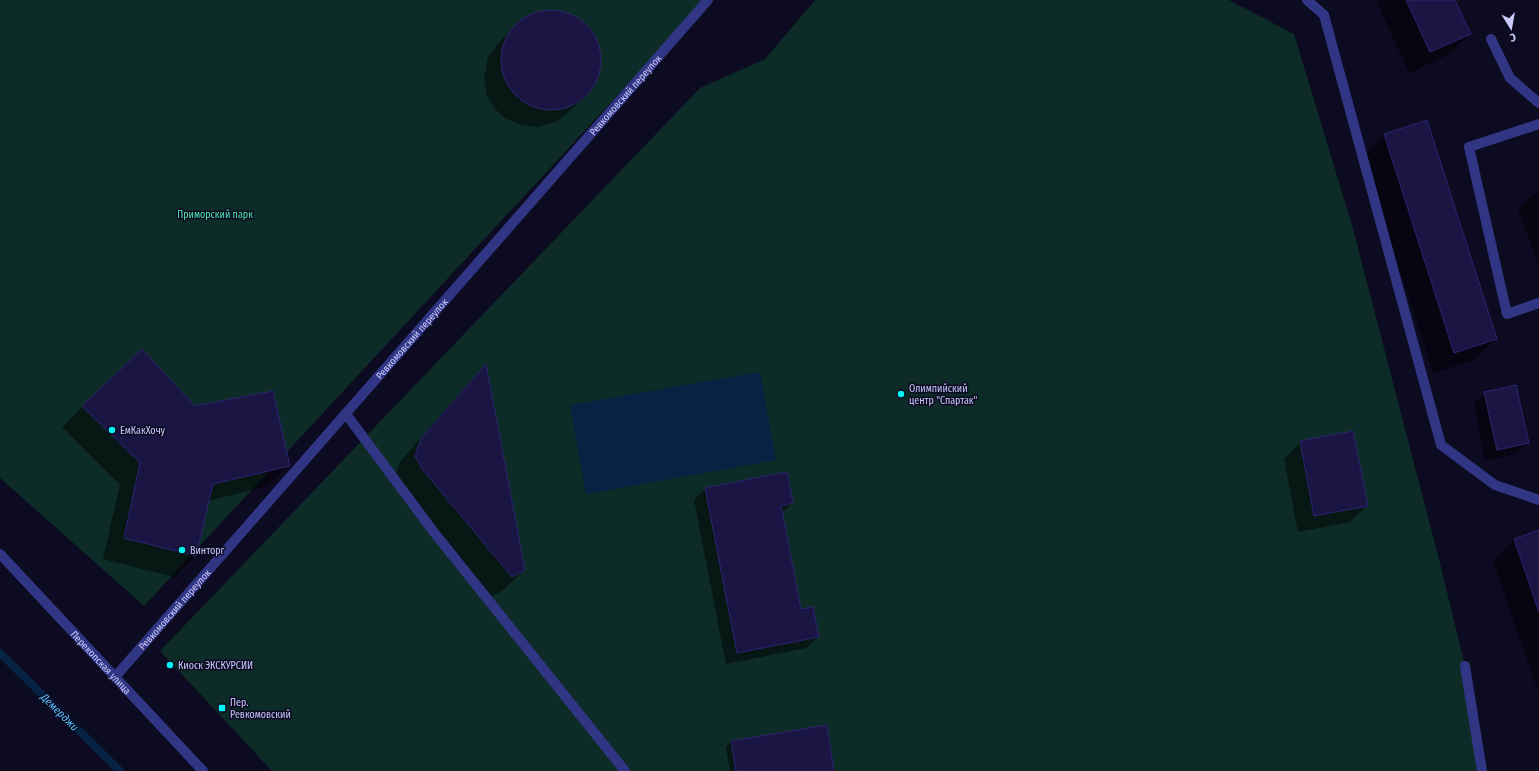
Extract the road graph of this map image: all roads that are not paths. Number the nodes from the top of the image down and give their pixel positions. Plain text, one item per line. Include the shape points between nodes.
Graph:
1 (708, 0) edge
2 (1307, 0) edge
3 (1491, 39) dead end
4 (1539, 103) edge
5 (1539, 124) edge
6 (1539, 303) edge
7 (346, 414) junction
8 (1539, 500) edge
9 (0, 554) edge
10 (1465, 666) dead end
11 (115, 677) junction
12 (203, 771) edge
13 (625, 771) edge
14 (1482, 771) edge

1 - 7 street, Ревкомовский переулок
2 - 8 street via 1324,15 1441,445 1495,485
3 - 4 street via 1510,78
5 - 6 street via 1469,146 1507,314
7 - 11 street, Ревкомовский переулок
7 - 13 street via 433,531
9 - 11 street, Перекопская улица
10 - 14 street
11 - 12 street, Перекопская улица

